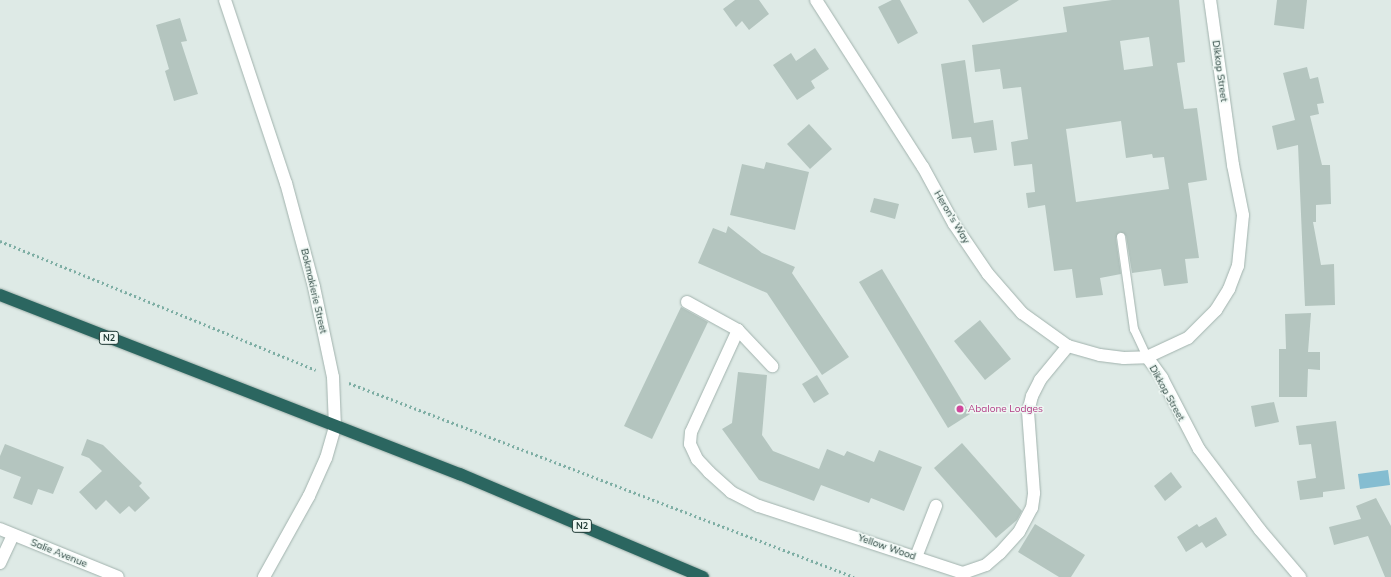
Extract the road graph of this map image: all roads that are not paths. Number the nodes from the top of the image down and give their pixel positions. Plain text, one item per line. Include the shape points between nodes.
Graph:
1 (225, 0) edge
2 (816, 0) edge
3 (1210, 0) edge
4 (1121, 237) dead end
5 (0, 295) edge
6 (687, 302) dead end
7 (738, 330) junction
8 (1068, 346) junction
9 (1147, 358) junction
10 (772, 366) dead end
11 (335, 427) junction
12 (936, 506) dead end
13 (0, 529) edge
14 (13, 535) junction
15 (916, 557) junction
16 (0, 563) edge
17 (118, 577) edge
18 (264, 577) edge
19 (703, 577) edge
20 (1300, 577) edge

1 - 11 street, Bokmakierie Street via 286,183 314,287 333,377
2 - 8 street, Heron's Way via 885,104 954,224 988,274 1022,313
3 - 9 street, Dikkop Street via 1233,165 1243,215 1242,243 1231,283 1216,310 1188,338
4 - 9 lane via 1134,329
5 - 11 highway, N2
6 - 7 street
7 - 10 street
7 - 15 street, Yellow Wood via 691,432 690,444 698,459 731,492 759,506
8 - 9 street, Heron's Way via 1100,356
8 - 15 street, Yellow Wood via 1048,369 1032,396 1028,429 1034,493 1032,508 1019,532 1000,554 986,565 972,571 963,572
9 - 20 street, Dikkop Street via 1162,378 1199,449 1260,530
11 - 18 street, Bokmakierie Street via 326,458 309,496
11 - 19 highway, N2 via 460,474
12 - 15 street
13 - 14 street, Salie Avenue
14 - 16 street
14 - 17 street, Salie Avenue

